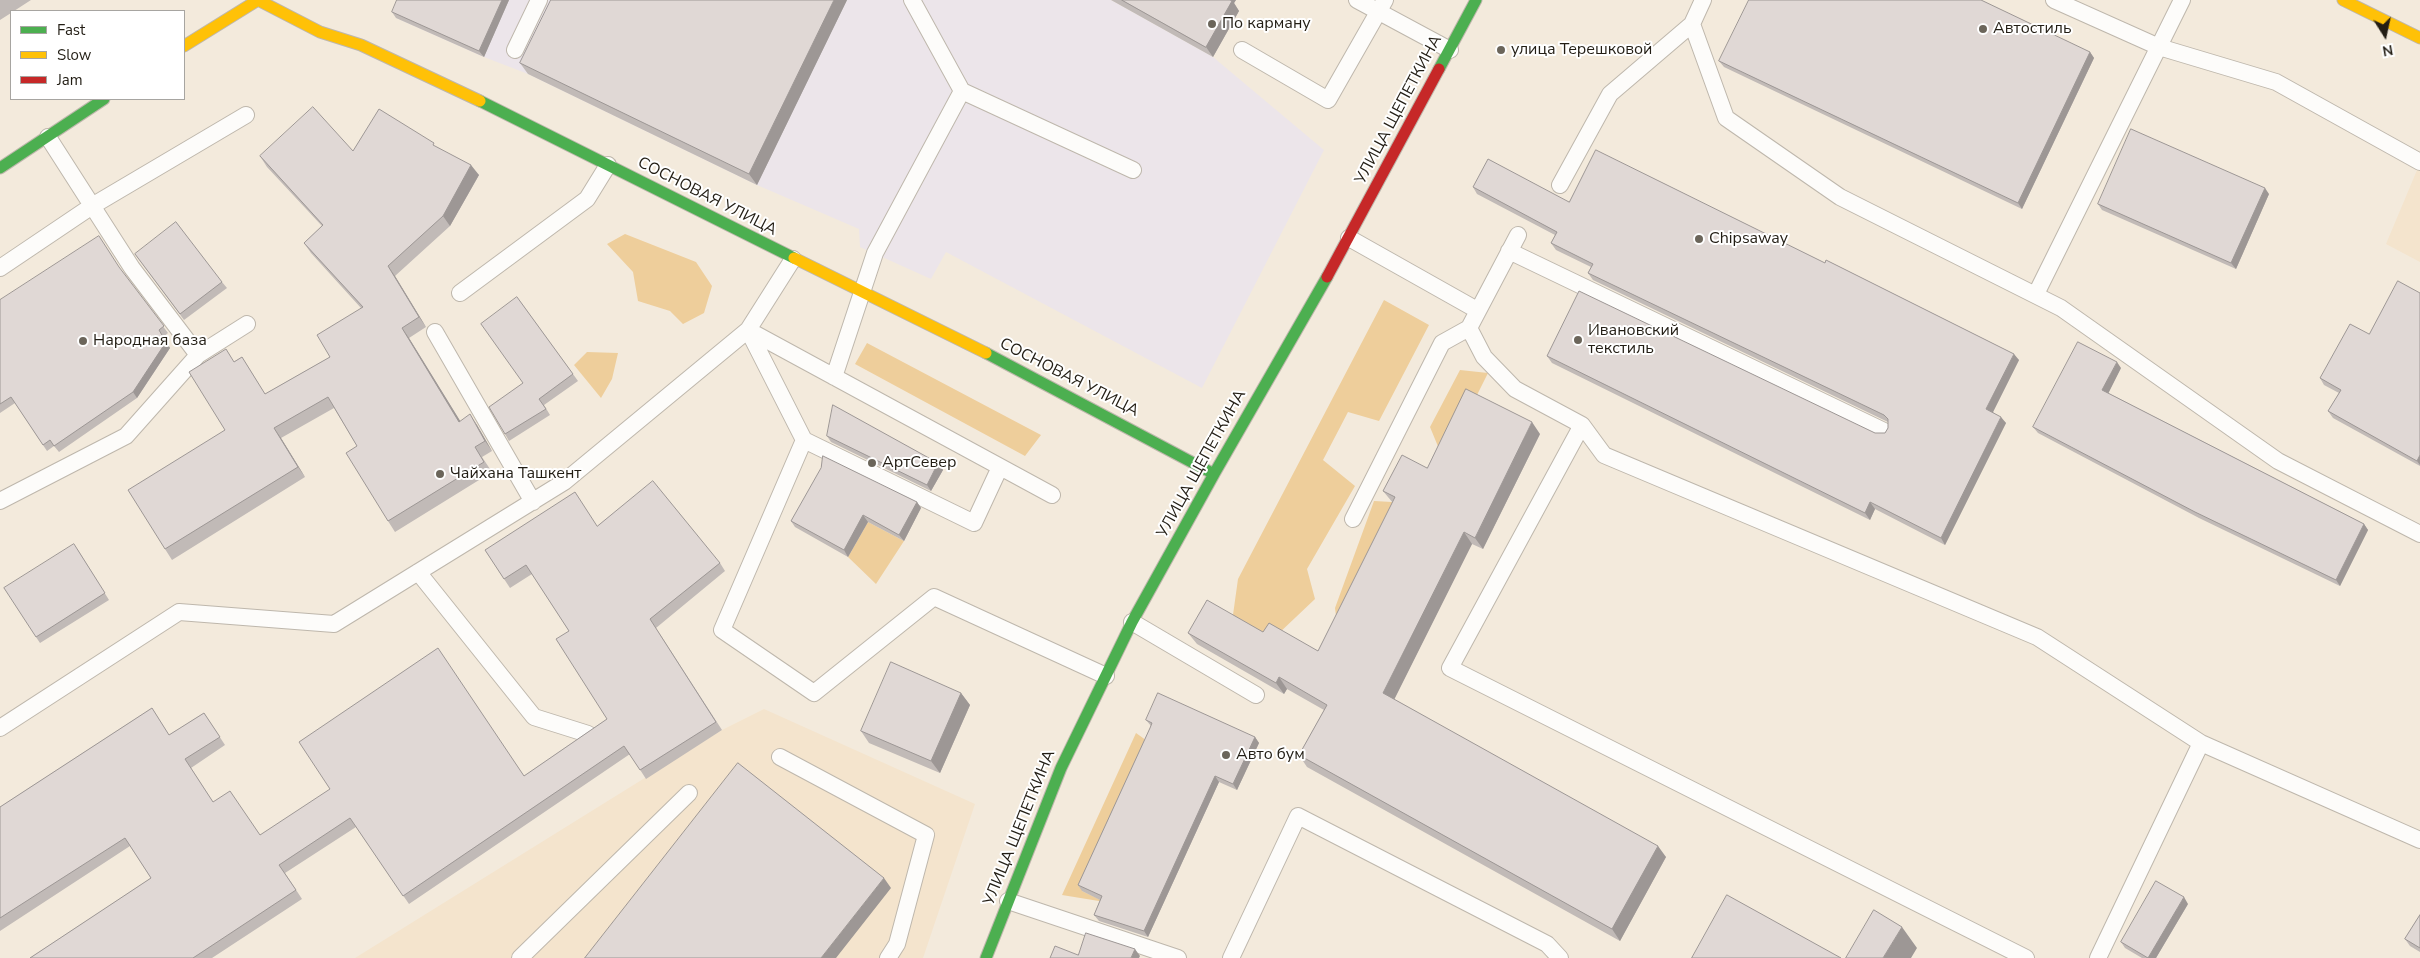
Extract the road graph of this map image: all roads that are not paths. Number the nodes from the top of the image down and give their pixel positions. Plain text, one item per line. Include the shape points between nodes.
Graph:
1 (539, 0) edge
2 (912, 0) edge
3 (1357, 0) edge
4 (1476, 0) edge
5 (1704, 0) edge
6 (2054, 0) edge
7 (2182, 0) edge
8 (2343, 0) edge
9 (1382, 6) edge
10 (1692, 24) junction
11 (2420, 38) edge
12 (185, 45) edge
13 (2159, 47) junction
14 (515, 50) dead end
15 (1242, 50) dead end
16 (1450, 50) junction
17 (962, 91) junction
18 (102, 100) edge
19 (246, 114) dead end
20 (48, 136) junction
21 (2420, 162) edge
22 (608, 165) junction
23 (0, 168) edge
24 (1133, 170) dead end
25 (1560, 185) dead end
26 (92, 206) junction
27 (1518, 234) dead end
28 (1349, 238) junction
29 (1509, 251) junction
30 (793, 259) junction
31 (0, 268) edge
32 (861, 291) junction
33 (460, 293) dead end
34 (2036, 294) junction
35 (1477, 310) junction
36 (247, 324) dead end
37 (1469, 328) junction
38 (748, 330) junction
39 (435, 332) dead end
40 (198, 355) junction
41 (834, 377) junction
42 (1582, 425) junction
43 (1884, 431) edge
44 (804, 440) junction
45 (1000, 467) junction
46 (1214, 474) junction
47 (1052, 495) dead end
48 (0, 501) edge
49 (532, 502) junction
50 (1353, 519) dead end
51 (2420, 534) edge
52 (418, 572) junction
53 (1132, 622) junction
54 (1106, 676) junction
55 (1256, 695) dead end
56 (0, 728) edge
57 (588, 734) edge
58 (2201, 743) junction
59 (780, 757) dead end
60 (689, 793) dead end
61 (2420, 840) edge
62 (1008, 901) junction
63 (520, 958) edge
64 (888, 958) edge
65 (986, 958) edge
66 (1178, 958) edge
67 (1231, 958) edge
68 (1560, 958) edge
69 (2026, 958) edge
70 (2098, 958) edge

1 - 14 lane
2 - 17 lane
3 - 9 lane
4 - 16 main road, УЛИЦА ЩЕПЕТКИНА
5 - 10 lane
6 - 13 lane
7 - 13 lane
8 - 11 main road
9 - 15 lane via 1328,100
9 - 16 lane
10 - 25 lane via 1610,94
10 - 34 lane via 1726,118 1840,197
12 - 22 main road, СОСНОВАЯ УЛИЦА via 258,0 320,32 360,45 490,106
13 - 21 lane via 2276,82
13 - 34 lane
16 - 28 main road, УЛИЦА ЩЕПЕТКИНА
17 - 24 lane
17 - 32 lane via 875,253
18 - 20 main road
19 - 26 lane
20 - 23 main road
20 - 26 lane
22 - 30 main road, СОСНОВАЯ УЛИЦА
22 - 33 lane via 588,199
26 - 31 lane
26 - 40 lane via 132,268
27 - 29 lane
28 - 35 lane
28 - 46 main road, УЛИЦА ЩЕПЕТКИНА
29 - 35 lane
29 - 43 lane
30 - 32 main road, СОСНОВАЯ УЛИЦА
30 - 38 lane
32 - 41 lane
32 - 46 main road, СОСНОВАЯ УЛИЦА
34 - 51 lane via 2061,308 2278,461
35 - 37 lane
36 - 40 lane
37 - 42 lane via 1484,357 1514,389
37 - 50 lane via 1442,343
38 - 41 lane
38 - 44 lane
38 - 49 lane via 564,482
39 - 49 lane
40 - 48 lane via 126,436
41 - 45 lane
42 - 58 lane via 1604,455 2037,637
42 - 69 lane via 1450,668
44 - 45 lane via 974,522
44 - 54 lane via 722,630 814,693 934,597
45 - 47 lane
46 - 53 main road, УЛИЦА ЩЕПЕТКИНА
49 - 52 lane
52 - 56 lane via 334,624 180,612
52 - 57 lane via 534,717
53 - 54 main road, УЛИЦА ЩЕПЕТКИНА
53 - 55 lane
54 - 62 main road, УЛИЦА ЩЕПЕТКИНА via 1061,768
58 - 61 lane
58 - 70 lane
59 - 64 lane via 926,835 897,944
60 - 63 lane
62 - 65 main road, УЛИЦА ЩЕПЕТКИНА
62 - 66 lane
67 - 68 lane via 1298,816 1547,944

